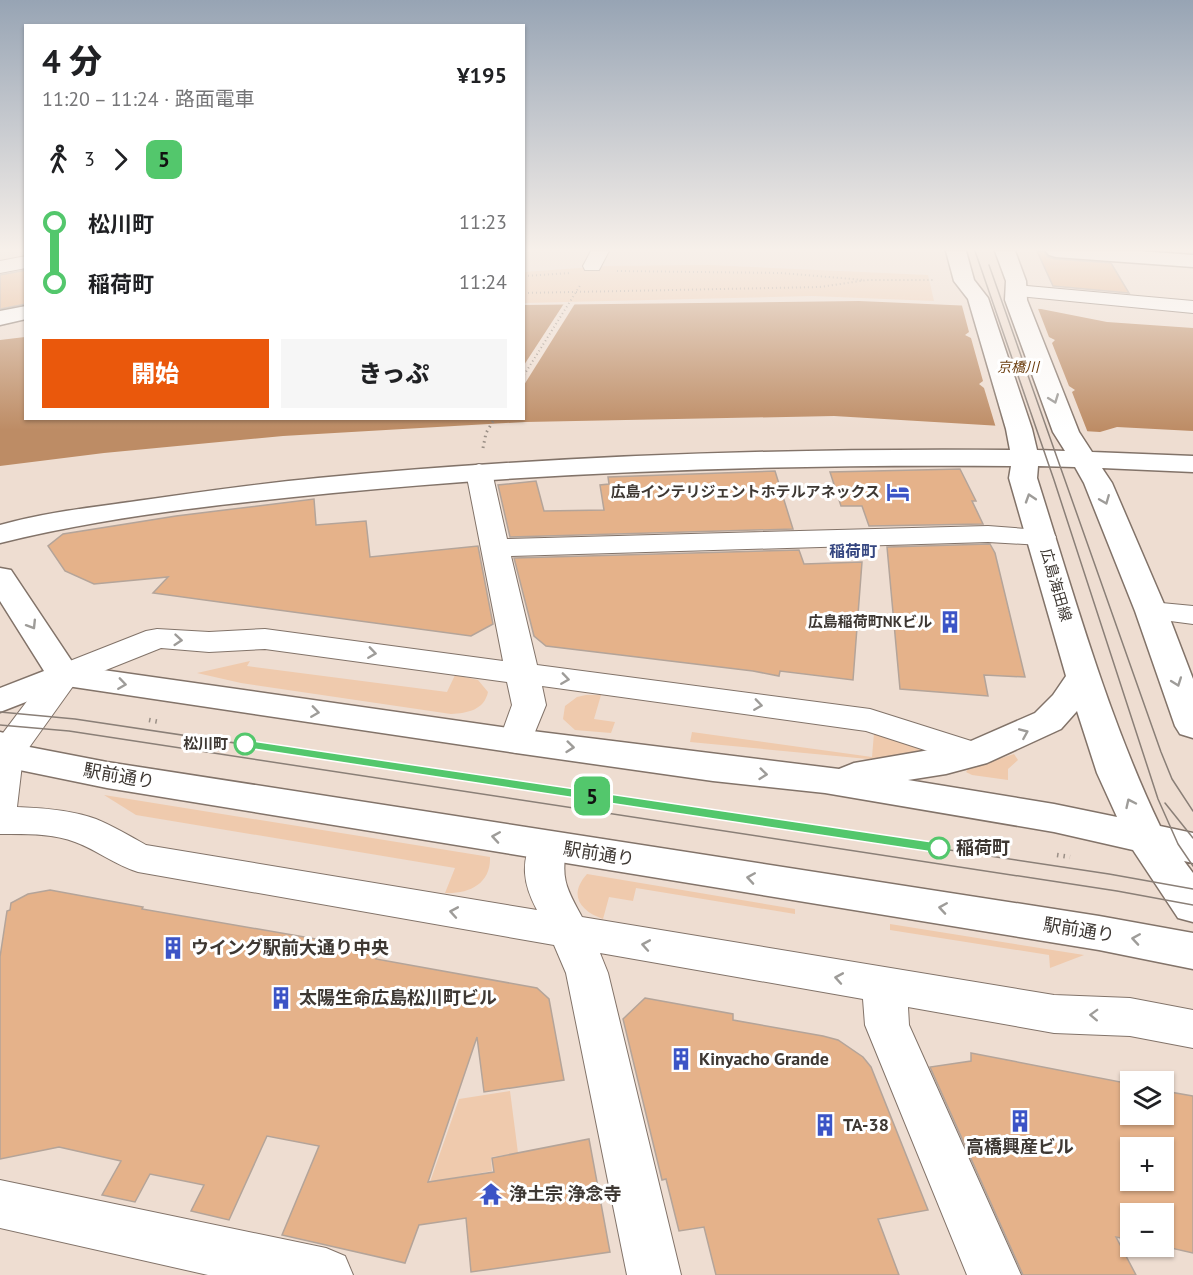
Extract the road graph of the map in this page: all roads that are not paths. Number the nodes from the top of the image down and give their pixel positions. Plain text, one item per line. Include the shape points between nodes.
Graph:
1 (981, 310) edge
2 (1022, 310) edge
3 (24, 312) edge
4 (0, 318) edge
5 (1022, 443) junction
6 (1082, 459) junction
7 (1193, 464) edge
8 (479, 472) junction
9 (0, 534) edge
10 (1042, 537) junction
11 (495, 548) junction
12 (0, 577) edge
13 (1151, 611) junction
14 (1193, 615) edge
15 (521, 673) junction
16 (64, 675) junction
17 (1083, 676) junction
18 (0, 701) edge
19 (1193, 726) edge
20 (516, 741) junction
21 (2, 749) edge
22 (974, 754) junction
23 (825, 780) junction
24 (0, 804) edge
25 (0, 820) edge
26 (1146, 838) junction
27 (548, 846) junction
28 (1193, 848) edge
29 (1193, 906) edge
30 (569, 932) junction
31 (1193, 951) edge
32 (884, 985) junction
33 (1193, 1008) edge
34 (1130, 1017) junction
35 (1193, 1029) edge
36 (0, 1204) edge
37 (326, 1275) edge
38 (654, 1275) edge
39 (994, 1275) edge

1 - 5 street, 広島海田線
2 -> 6 street via 1066,432
3 - 4 street
5 - 6 street
5 - 8 street
10 -> 5 street, 広島海田線 via 1023,478
6 - 7 street
6 -> 13 street via 1098,483
8 - 9 street via 287,489 36,524
8 - 11 street
10 - 11 street via 988,534
10 - 17 street, 広島海田線
11 - 15 street
12 -> 16 street
13 - 14 street
13 -> 19 street
16 -> 15 street via 157,638 209,642 266,639
15 - 20 street via 529,705
15 -> 22 street via 870,720
16 - 18 street
16 -> 20 street
16 - 21 street
22 -> 17 street via 1048,721
26 -> 17 street, 広島海田線 via 1112,763
20 -> 23 street
21 - 24 street
27 -> 21 street, 駅前通り via 118,777
22 - 23 street
23 - 26 street via 1054,818
30 -> 25 street via 138,858 83,829 38,821
26 - 28 street
26 - 29 street, 広島海田線
27 - 30 street via 542,867 546,893
31 -> 27 street, 駅前通り
32 -> 30 street
30 - 38 street via 587,973
34 -> 32 street via 1054,1014
32 - 39 street via 887,1025
33 - 34 street
34 - 35 street
36 - 37 street

